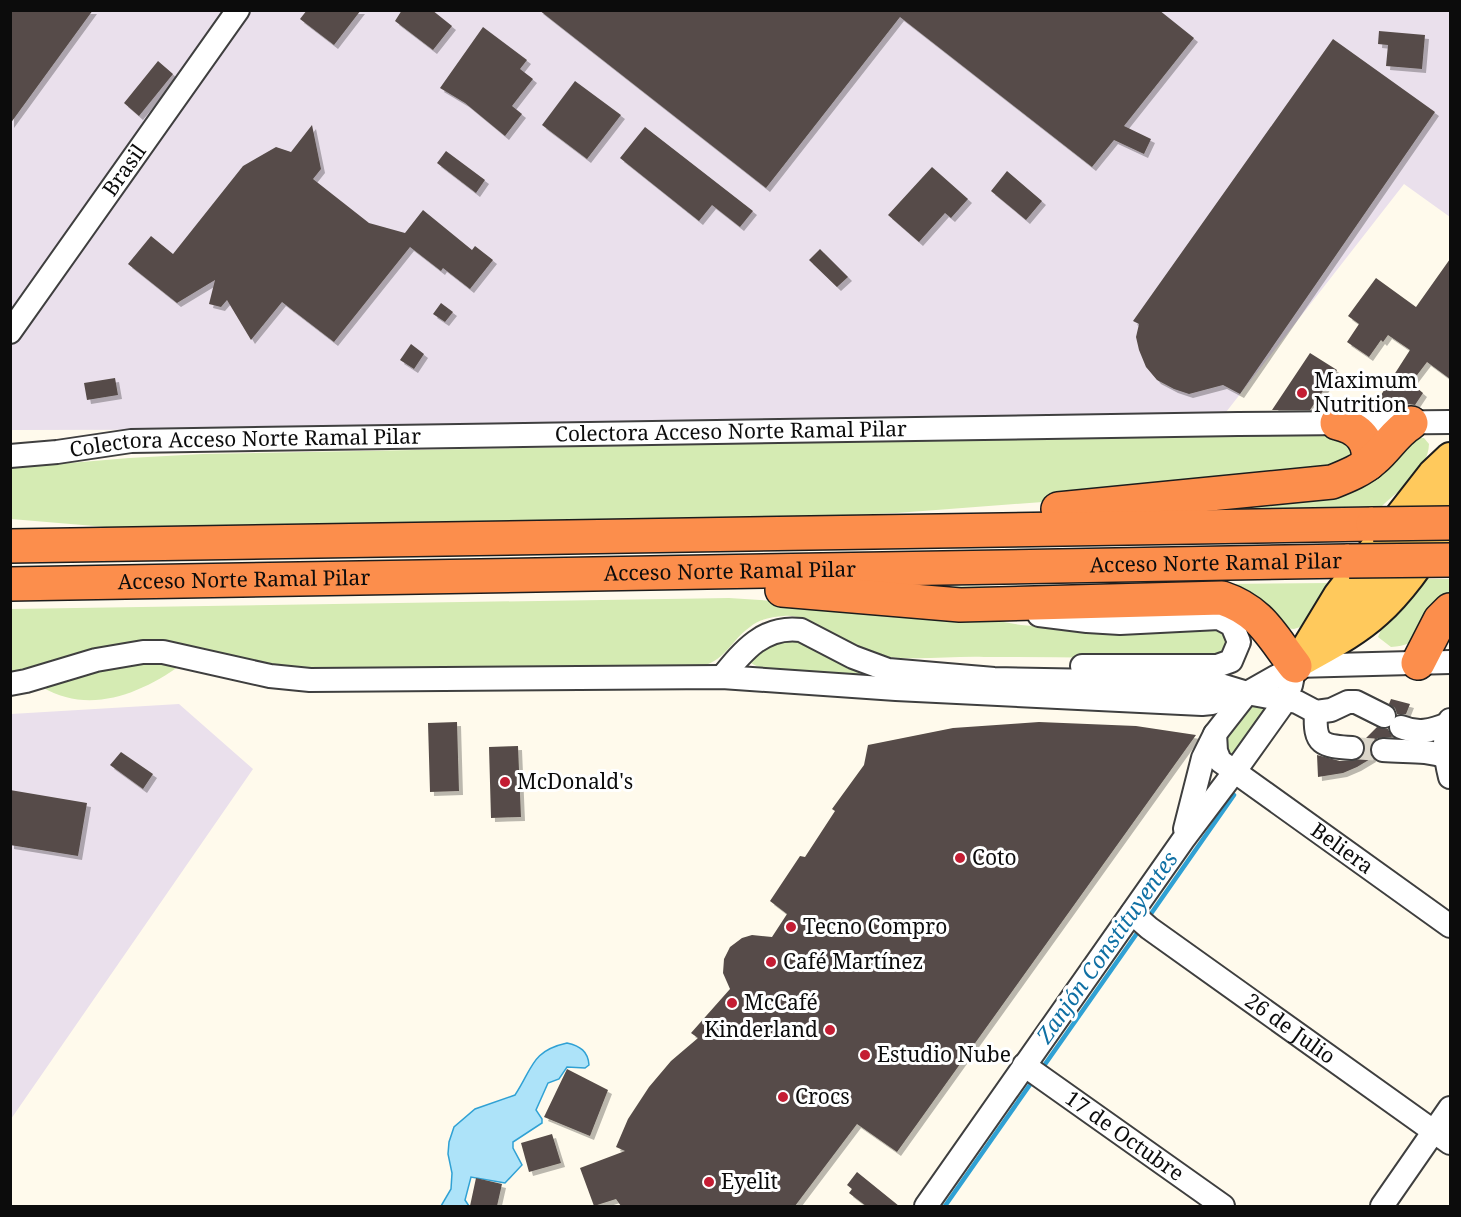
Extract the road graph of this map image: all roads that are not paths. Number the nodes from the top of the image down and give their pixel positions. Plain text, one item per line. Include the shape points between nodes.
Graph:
1 (238, 10) edge
2 (10, 332) edge
3 (1450, 422) edge
4 (1337, 423) junction
5 (1411, 423) junction
6 (10, 456) edge
7 (1450, 457) edge
8 (1368, 464) junction
9 (1450, 486) edge
10 (1450, 521) edge
11 (10, 527) edge
12 (837, 533) junction
13 (108, 544) junction
14 (10, 546) edge
15 (1450, 560) edge
16 (598, 574) junction
17 (10, 584) edge
18 (960, 605) junction
19 (1450, 610) edge
20 (1418, 663) junction
21 (1450, 663) edge
22 (1294, 666) junction
23 (921, 672) junction
24 (722, 677) junction
25 (10, 684) edge
26 (1247, 693) junction
27 (1285, 701) junction
28 (1316, 712) junction
29 (1449, 722) edge
30 (1215, 734) junction
31 (1352, 748) tunnel mouth
32 (1383, 750) tunnel mouth
33 (1449, 767) edge
34 (1235, 771) junction
35 (1183, 840) junction
36 (1140, 920) junction
37 (1450, 926) edge
38 (1033, 1072) junction
39 (1450, 1108) edge
40 (1442, 1138) edge
41 (926, 1206) edge
42 (1224, 1206) edge
43 (1382, 1206) edge

1 - 2 street, Brasil
3 - 5 street, Colectora Acceso Norte Ramal Pilar
4 - 5 street, Colectora Acceso Norte Ramal Pilar
4 - 6 street, Colectora Acceso Norte Ramal Pilar via 142,440
4 - 8 highway via 1359,432 1366,442
5 - 8 highway
7 - 22 main road via 1432,474 1338,595
8 - 12 highway via 1332,482 953,518
9 - 22 main road via 1335,630
10 - 12 highway, Acceso Norte Ramal Pilar, bridge
10 - 22 main road via 1401,588 1376,614
11 - 13 highway
12 - 13 highway, Acceso Norte Ramal Pilar
13 - 14 highway, Acceso Norte Ramal Pilar
15 - 16 highway, Acceso Norte Ramal Pilar, bridge
16 - 17 highway, Acceso Norte Ramal Pilar
16 - 18 highway
18 - 22 highway via 1222,598 1257,616
18 - 23 street via 1098,622 1219,618 1232,625 1239,642 1231,661 1217,666 1004,665
19 - 20 highway via 1440,620
20 - 21 street
20 - 22 street
22 - 26 street
22 - 27 street
23 - 24 street via 888,670 863,662 801,630 791,629 752,643
23 - 26 street via 994,679 1214,683
24 - 25 street via 310,680 270,676 163,652 143,652 96,660
24 - 26 street via 1202,704
26 - 27 street
26 - 30 street
27 - 28 street via 1297,702
27 - 34 street
28 - 29 street via 1356,702 1416,732
28 - 31 street via 1318,739 1327,746
29 - 33 street
30 - 34 street, Beliera via 1215,752 1220,761
30 - 35 street via 1203,758
32 - 33 street via 1421,750
34 - 35 street
34 - 37 street, Beliera
35 - 36 street
36 - 38 street
36 - 40 street, 26 de Julio
38 - 41 street
38 - 42 street, 17 de Octubre
39 - 40 street
40 - 43 street

